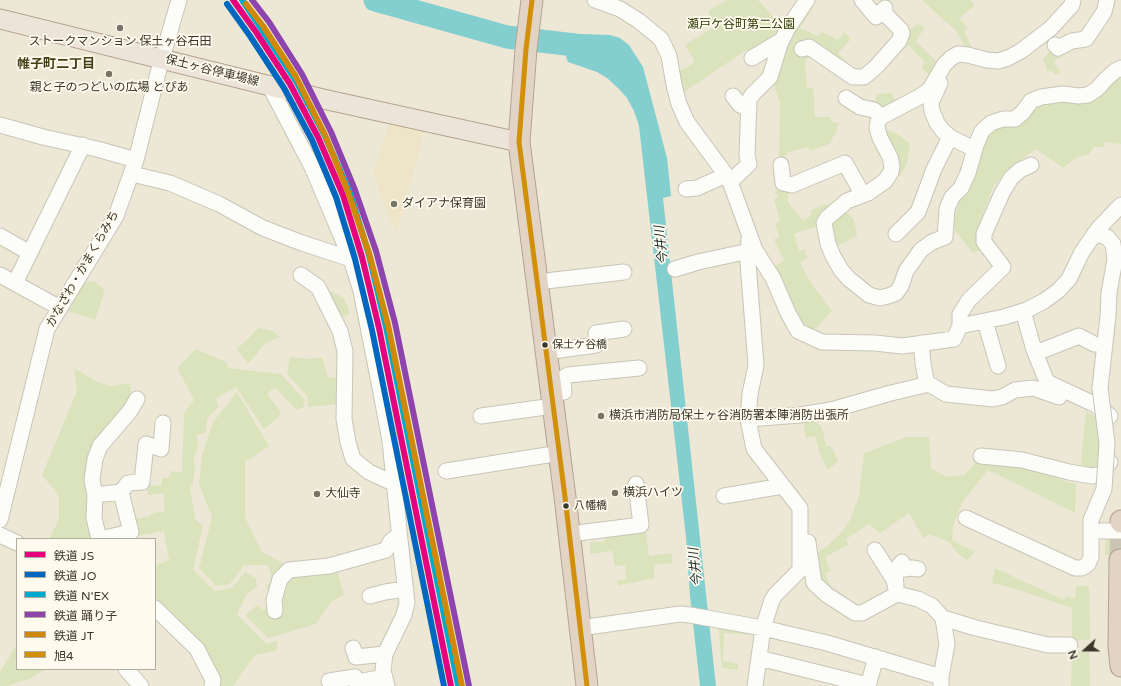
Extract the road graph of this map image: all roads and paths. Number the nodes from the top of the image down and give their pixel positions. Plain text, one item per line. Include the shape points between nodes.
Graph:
1 (179, 0) edge
2 (532, 0) edge
3 (596, 0) edge
4 (807, 0) edge
5 (862, 0) edge
6 (1073, 0) edge
7 (1107, 0) edge
8 (0, 20) edge
9 (783, 34) junction
10 (1049, 38) junction
11 (802, 49) dead end
12 (752, 58) dead end
13 (162, 59) junction
14 (944, 65) junction
15 (1121, 68) edge
16 (269, 85) junction
17 (733, 96) dead end
18 (846, 98) dead end
19 (749, 109) junction
20 (881, 117) junction
21 (0, 125) edge
22 (950, 137) junction
23 (519, 142) junction
24 (83, 146) junction
25 (974, 149) junction
26 (136, 160) junction
27 (781, 165) dead end
28 (1031, 165) dead end
29 (132, 174) junction
30 (728, 178) junction
31 (686, 189) dead end
32 (863, 195) junction
33 (1121, 205) edge
34 (896, 234) dead end
35 (1094, 234) junction
36 (0, 236) edge
37 (297, 241) junction
38 (749, 244) junction
39 (30, 253) junction
40 (305, 255) dead end
41 (351, 259) junction
42 (675, 269) dead end
43 (624, 272) dead end
44 (0, 275) edge
45 (301, 275) dead end
46 (537, 282) junction
47 (15, 283) junction
48 (60, 308) junction
49 (1023, 311) junction
50 (985, 321) junction
51 (960, 326) junction
52 (624, 329) dead end
53 (921, 343) junction
54 (1094, 344) dead end
55 (546, 352) junction
56 (1036, 353) junction
57 (998, 366) dead end
58 (639, 368) dead end
59 (929, 384) junction
60 (137, 399) dead end
61 (552, 400) junction
62 (1100, 408) junction
63 (481, 416) dead end
64 (748, 420) junction
65 (163, 423) dead end
66 (560, 454) junction
67 (981, 456) dead end
68 (6, 468) edge
69 (446, 471) dead end
70 (395, 484) junction
71 (636, 484) dead end
72 (783, 486) junction
73 (121, 492) junction
74 (95, 495) junction
75 (723, 497) dead end
76 (966, 518) dead end
77 (0, 520) edge
78 (1096, 526) junction
79 (800, 530) junction
80 (1121, 531) edge
81 (570, 534) junction
82 (0, 535) edge
83 (100, 538) edge
84 (104, 538) edge
85 (399, 538) junction
86 (16, 543) edge
87 (875, 550) dead end
88 (388, 555) dead end
89 (1120, 560) dead end
90 (282, 563) dead end
91 (918, 569) dead end
92 (296, 570) junction
93 (406, 589) junction
94 (897, 594) junction
95 (370, 596) dead end
96 (156, 609) edge
97 (275, 611) dead end
98 (943, 618) junction
99 (580, 628) junction
100 (763, 628) junction
101 (1070, 645) dead end
102 (353, 648) dead end
103 (385, 654) junction
104 (876, 657) junction
105 (759, 658) junction
106 (1121, 666) edge
107 (127, 670) edge
108 (941, 681) edge
109 (386, 682) edge
110 (214, 684) edge
111 (326, 684) edge
112 (141, 686) edge
113 (587, 686) edge
114 (755, 686) edge
115 (868, 686) edge

1 - 13 street, かなざわ・かまくらみち
2 - 23 highway
3 - 30 street via 620,9 661,39 669,56 679,104 687,122
4 - 9 street
5 - 11 street via 876,17 883,10 902,33 876,67 864,77 853,77 809,47
6 - 10 street
7 - 10 street via 1104,12 1086,39 1072,41 1058,48
8 - 13 main road, 保土ヶ谷停車場線
9 - 12 street
9 - 19 street via 770,77 752,95
10 - 14 street via 1036,41 1008,58 998,61 958,54
13 - 16 main road, 保土ヶ谷停車場線
13 - 26 street, かなざわ・かまくらみち
14 - 20 street via 930,88 919,97
14 - 22 street via 942,78 931,103 932,111 943,131
15 - 25 street via 1088,95 1064,94 1041,97 1031,101 1015,119 991,123 982,131
16 - 23 main road, 保土ヶ谷停車場線
16 - 41 street via 312,167
17 - 19 street via 740,105
18 - 20 street via 860,107 874,110
19 - 30 street via 749,164
20 - 32 street via 877,128 890,157 891,172 885,181
21 - 24 street
22 - 25 street
22 - 34 street via 934,169 918,212
23 - 46 highway
24 - 26 street
24 - 39 street
25 - 32 street via 968,173 947,209 945,237 921,250 906,271 896,293 880,298 869,295 849,280 833,256 824,229 827,218 847,201
26 - 29 street, かなざわ・かまくらみち
27 - 32 street via 783,183 792,185 845,163
28 - 51 street via 1011,178 984,234 984,242 1003,267 969,300 960,314
29 - 37 street via 170,183 219,204 263,228
29 - 48 street, かなざわ・かまくらみち via 116,216
30 - 31 street
30 - 38 street
33 - 35 street
35 - 49 street via 1069,279 1058,291
35 - 78 street, bridge via 1108,237 1113,244 1115,259 1109,293 1100,388 1107,443 1104,489
36 - 39 street
37 - 40 street
37 - 41 street
38 - 42 street
38 - 53 street via 773,278 798,331 822,342 902,346
38 - 64 street via 748,263 756,365
39 - 47 street
41 - 70 street via 361,291 382,398
43 - 46 street
44 - 47 street
45 - 70 street via 318,287 340,331 345,351 344,419 353,459 369,472
46 - 55 highway
47 - 48 street
48 - 68 street, かなざわ・かまくらみち via 47,329
49 - 50 street
49 - 56 street
50 - 51 street
50 - 57 street
51 - 53 street via 954,339
52 - 55 street via 596,332 596,345
53 - 59 street via 926,380
54 - 56 street via 1079,336
55 - 61 highway
56 - 62 street via 1047,382
58 - 61 street via 568,375 563,378 564,392
59 - 62 street via 946,394 993,399 1015,390 1033,388
59 - 64 street via 832,410
60 - 74 street via 100,446 92,480
61 - 63 street
61 - 66 highway
62 - 67 street via 1110,415 1112,440 1110,463 1101,474 1085,475 1022,460
64 - 72 street via 754,449
65 - 73 street via 161,449 146,444 142,482 128,483
66 - 69 street
66 - 81 highway
68 - 77 street, かなざわ・かまくらみち
70 - 85 street
71 - 81 street via 641,525
72 - 75 street
72 - 79 street via 800,508
73 - 74 street
73 - 84 street via 131,532
74 - 83 street via 94,518
76 - 78 street via 1075,568 1082,568 1088,564
78 - 80 street
79 - 94 street via 807,538 814,583 827,595 855,613 862,613
79 - 100 street via 800,570 775,595
81 - 99 highway
82 - 86 street
85 - 88 street
85 - 92 street via 391,540 386,550 335,565
85 - 93 street
87 - 94 street via 894,580
89 - 106 highway
90 - 92 street
91 - 94 street via 899,566
92 - 97 street via 289,570 280,579 274,600
93 - 95 street
93 - 103 street via 407,603 404,615
94 - 98 street via 918,599 932,606
96 - 110 street via 197,649
98 - 101 street via 1048,645
98 - 108 street via 947,644
99 - 100 street via 680,614
99 - 113 highway
100 - 104 street
100 - 105 street
102 - 103 street via 356,657
103 - 109 street via 383,671
104 - 108 street
104 - 115 street
105 - 114 street
105 - 115 street
107 - 112 street
109 - 111 street via 356,682 355,677

